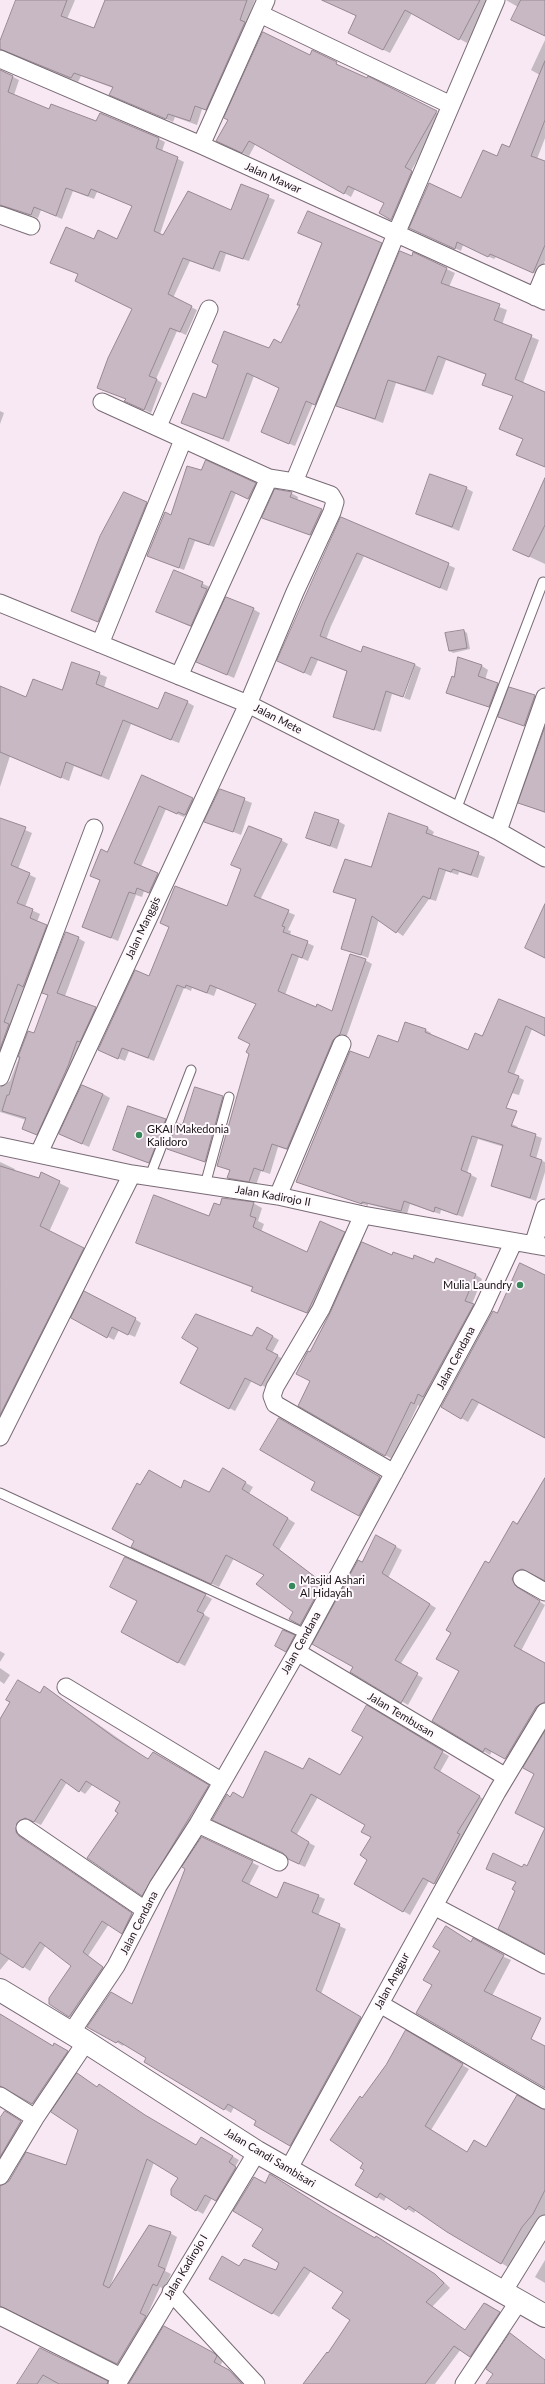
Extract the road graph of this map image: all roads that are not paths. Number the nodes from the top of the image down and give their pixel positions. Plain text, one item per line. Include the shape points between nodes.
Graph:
1 (496, 0) edge
2 (263, 7) edge
3 (0, 59) edge
4 (450, 105) junction
5 (201, 145) junction
6 (0, 215) edge
7 (31, 226) dead end
8 (396, 234) junction
9 (545, 273) edge
10 (540, 299) edge
11 (209, 309) dead end
12 (102, 402) dead end
13 (158, 426) junction
14 (183, 440) junction
15 (269, 478) junction
16 (294, 482) junction
17 (543, 582) dead end
18 (1, 607) edge
19 (100, 644) junction
20 (179, 676) junction
21 (545, 697) edge
22 (248, 704) junction
23 (456, 810) junction
24 (94, 828) dead end
25 (498, 831) junction
26 (545, 858) edge
27 (342, 1044) dead end
28 (191, 1070) dead end
29 (0, 1077) edge
30 (229, 1097) dead end
31 (0, 1146) edge
32 (39, 1153) junction
33 (132, 1174) junction
34 (150, 1176) junction
35 (205, 1185) junction
36 (278, 1196) junction
37 (545, 1208) edge
38 (363, 1215) junction
39 (513, 1243) junction
40 (539, 1246) edge
41 (0, 1437) edge
42 (394, 1473) junction
43 (0, 1493) edge
44 (522, 1579) dead end
45 (545, 1592) edge
46 (306, 1634) junction
47 (296, 1652) junction
48 (66, 1687) dead end
49 (545, 1712) edge
50 (506, 1777) junction
51 (221, 1781) junction
52 (198, 1824) junction
53 (25, 1828) dead end
54 (280, 1862) dead end
55 (434, 1906) junction
56 (145, 1910) junction
57 (545, 1965) edge
58 (0, 1990) edge
59 (380, 2004) junction
60 (79, 2037) junction
61 (0, 2096) edge
62 (545, 2100) edge
63 (35, 2118) junction
64 (257, 2152) junction
65 (288, 2170) junction
66 (0, 2176) edge
67 (545, 2224) edge
68 (171, 2292) junction
69 (511, 2296) junction
70 (0, 2316) edge
71 (545, 2316) edge
72 (119, 2380) edge
73 (256, 2384) edge
74 (464, 2384) edge

1 - 4 street
2 - 4 street
2 - 5 street
3 - 5 street, Jalan Mawar
4 - 8 street
5 - 8 street, Jalan Mawar
6 - 7 street
8 - 10 street, Jalan Mawar
8 - 16 street
9 - 10 street
11 - 13 street
12 - 13 street, Jalan Manggis
13 - 14 street, Jalan Manggis
14 - 15 street, Jalan Manggis
14 - 19 street
15 - 16 street, Jalan Manggis
15 - 20 street
16 - 22 street, Jalan Manggis via 331,494 335,502
17 - 23 lane
18 - 19 street, Jalan Mete
19 - 20 street, Jalan Mete
20 - 22 street, Jalan Mete
21 - 25 street
22 - 23 street, Jalan Mete
22 - 32 street, Jalan Manggis
23 - 25 street, Jalan Mete
24 - 29 street
25 - 26 street, Jalan Mete
27 - 36 street
28 - 34 lane
30 - 35 lane
31 - 32 street, Jalan Kadirojo II
32 - 33 street, Jalan Kadirojo II
33 - 34 street, Jalan Kadirojo II
33 - 41 street
34 - 35 street, Jalan Kadirojo II
35 - 36 street, Jalan Kadirojo II
36 - 38 street, Jalan Kadirojo II
37 - 40 street
38 - 39 street, Jalan Kadirojo II
38 - 42 street via 321,1309 272,1396 275,1404
39 - 40 street, Jalan Kadirojo II
39 - 42 street, Jalan Cendana via 482,1308
42 - 46 street, Jalan Cendana
43 - 46 lane
44 - 45 street
46 - 47 street, Jalan Cendana
47 - 50 street, Jalan Tembusan
47 - 51 street, Jalan Cendana
48 - 51 street
49 - 50 street, Jalan Anggur
50 - 55 street, Jalan Anggur
51 - 52 street, Jalan Cendana
52 - 54 street
52 - 56 street, Jalan Cendana
53 - 56 street
55 - 57 street
55 - 59 street, Jalan Anggur
56 - 60 street, Jalan Cendana
58 - 60 street, Jalan Candi Sambisari
59 - 62 street
59 - 65 street, Jalan Anggur
60 - 63 street, Jalan Cendana
60 - 64 street, Jalan Candi Sambisari
61 - 63 street
63 - 66 street, Jalan Cendana
64 - 65 street, Jalan Candi Sambisari
64 - 68 street, Jalan Kadirojo I
65 - 69 street, Jalan Candi Sambisari
67 - 69 street
68 - 72 street, Jalan Kadirojo I
68 - 73 street
69 - 71 street, Jalan Candi Sambisari
69 - 74 street
70 - 72 street

